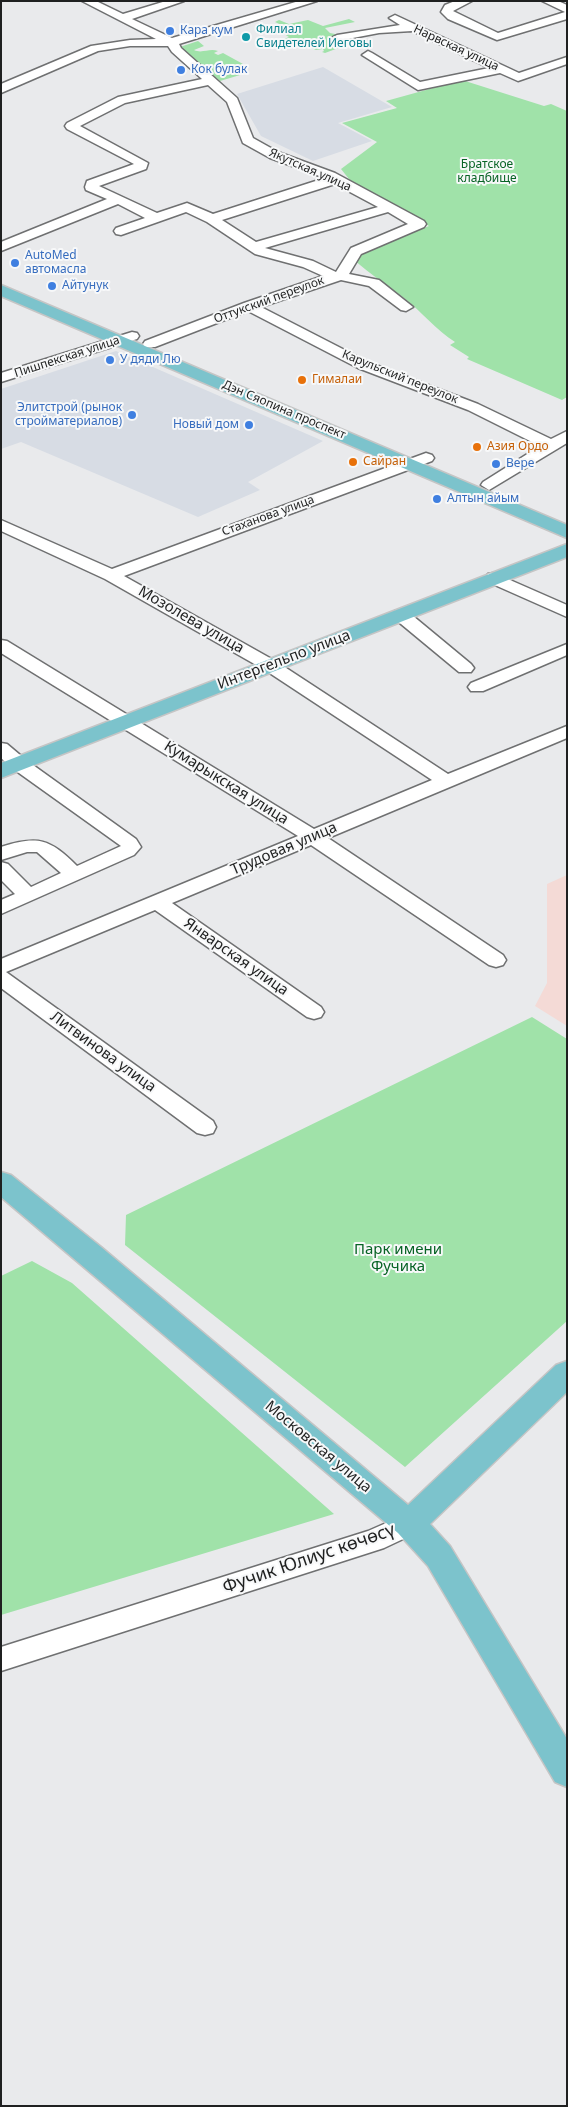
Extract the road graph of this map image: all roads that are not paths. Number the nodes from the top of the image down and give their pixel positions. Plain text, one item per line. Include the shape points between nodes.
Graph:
1 (87, 1) edge
2 (179, 1) edge
3 (312, 1) edge
4 (467, 1) edge
5 (547, 1) edge
6 (567, 9) edge
7 (567, 15) edge
8 (123, 18) junction
9 (396, 18) dead end
10 (443, 21) junction
11 (411, 27) junction
12 (337, 38) dead end
13 (172, 42) junction
14 (368, 55) dead end
15 (567, 60) edge
16 (500, 69) junction
17 (209, 81) junction
18 (1, 89) edge
19 (336, 179) junction
20 (117, 200) junction
21 (389, 208) junction
22 (156, 218) junction
23 (212, 219) junction
24 (121, 231) dead end
25 (1, 247) edge
26 (254, 247) junction
27 (338, 276) junction
28 (1, 281) edge
29 (1, 290) edge
30 (250, 306) junction
31 (406, 307) dead end
32 (126, 338) junction
33 (150, 344) junction
34 (1, 378) edge
35 (567, 436) edge
36 (552, 446) junction
37 (418, 461) junction
38 (489, 485) junction
39 (567, 519) edge
40 (1, 524) edge
41 (567, 532) edge
42 (567, 550) edge
43 (111, 575) junction
44 (494, 578) junction
45 (567, 612) edge
46 (401, 614) junction
47 (1, 645) edge
48 (567, 649) edge
49 (271, 666) junction
50 (465, 668) dead end
51 (477, 687) dead end
52 (126, 722) junction
53 (567, 731) edge
54 (1, 748) edge
55 (10, 767) edge
56 (446, 781) junction
57 (313, 837) junction
58 (1, 854) edge
59 (1, 868) edge
60 (74, 875) junction
61 (28, 896) junction
62 (157, 902) junction
63 (1, 908) edge
64 (496, 960) dead end
65 (1, 967) edge
66 (1, 978) edge
67 (314, 1012) dead end
68 (205, 1127) dead end
69 (1, 1182) edge
70 (567, 1373) edge
71 (409, 1524) junction
72 (1, 1660) edge
73 (567, 1771) edge

1 - 8 street
2 - 8 street
3 - 13 street
4 - 10 street, Нарвская улица via 449,7
5 - 6 street
7 - 10 street, Нарвская улица via 497,37
8 - 13 street
9 - 11 street, Нарвская улица
10 - 11 street
11 - 12 street
11 - 16 street, Нарвская улица
13 - 17 street, Якутская улица via 176,50
13 - 18 street via 95,48
14 - 16 street via 418,86
15 - 16 street, Нарвская улица via 518,77
17 - 19 street, Якутская улица via 233,101 247,140 274,155
17 - 20 street via 122,100 71,126 142,163 142,166 92,184 91,187
19 - 21 street, Якутская улица
19 - 23 street
20 - 22 street
20 - 25 street
21 - 26 street
21 - 27 street, Якутская улица via 419,224 356,251
22 - 23 street, Оттукский переулок via 187,207
22 - 24 street, Оттукский переулок
23 - 26 street, Оттукский переулок
26 - 27 street, Оттукский переулок
27 - 30 street, Оттукский переулок
27 - 31 street via 374,283
28 - 32 main road, Дэн Сяопина проспект
29 - 32 main road, Дэн Сяопина проспект
30 - 33 street, Оттукский переулок
30 - 36 street, Карульский переулок via 363,364 473,407
32 - 33 main road, Дэн Сяопина проспект
32 - 34 street, Пишпекская улица
32 - 37 main road, Дэн Сяопина проспект
33 - 37 main road, Дэн Сяопина проспект
35 - 36 street
36 - 38 street
37 - 38 main road, Дэн Сяопина проспект
37 - 41 main road, Дэн Сяопина проспект
37 - 43 street, Стаханова улица
38 - 39 main road, Дэн Сяопина проспект
40 - 43 street, Мозолева улица
42 - 44 main road, Интергельпо улица
43 - 49 street, Мозолева улица
44 - 45 street
44 - 46 main road, Интергельпо улица
46 - 49 main road, Интергельпо улица
46 - 50 street
47 - 52 street, Кумарыкская улица
48 - 51 street
49 - 52 main road, Интергельпо улица
49 - 56 street, Мозолева улица
52 - 55 main road, Интергельпо улица
52 - 57 street, Кумарыкская улица
53 - 56 street, Трудовая улица
54 - 55 street
55 - 60 street via 129,843 131,847 127,851
56 - 57 street, Трудовая улица
57 - 62 street, Трудовая улица
57 - 64 street, Кумарыкская улица
58 - 60 street via 28,844 38,845 48,850
59 - 61 street
60 - 61 street
61 - 63 street
62 - 65 street, Трудовая улица
62 - 67 street, Январская улица
66 - 68 street, Литвинова улица
69 - 71 main road, Московская улица
70 - 71 main road, Фучик Юлиус көчөсү
71 - 72 street, Фучик Юлиус көчөсү via 375,1540
71 - 73 main road, Московская улица via 439,1556

